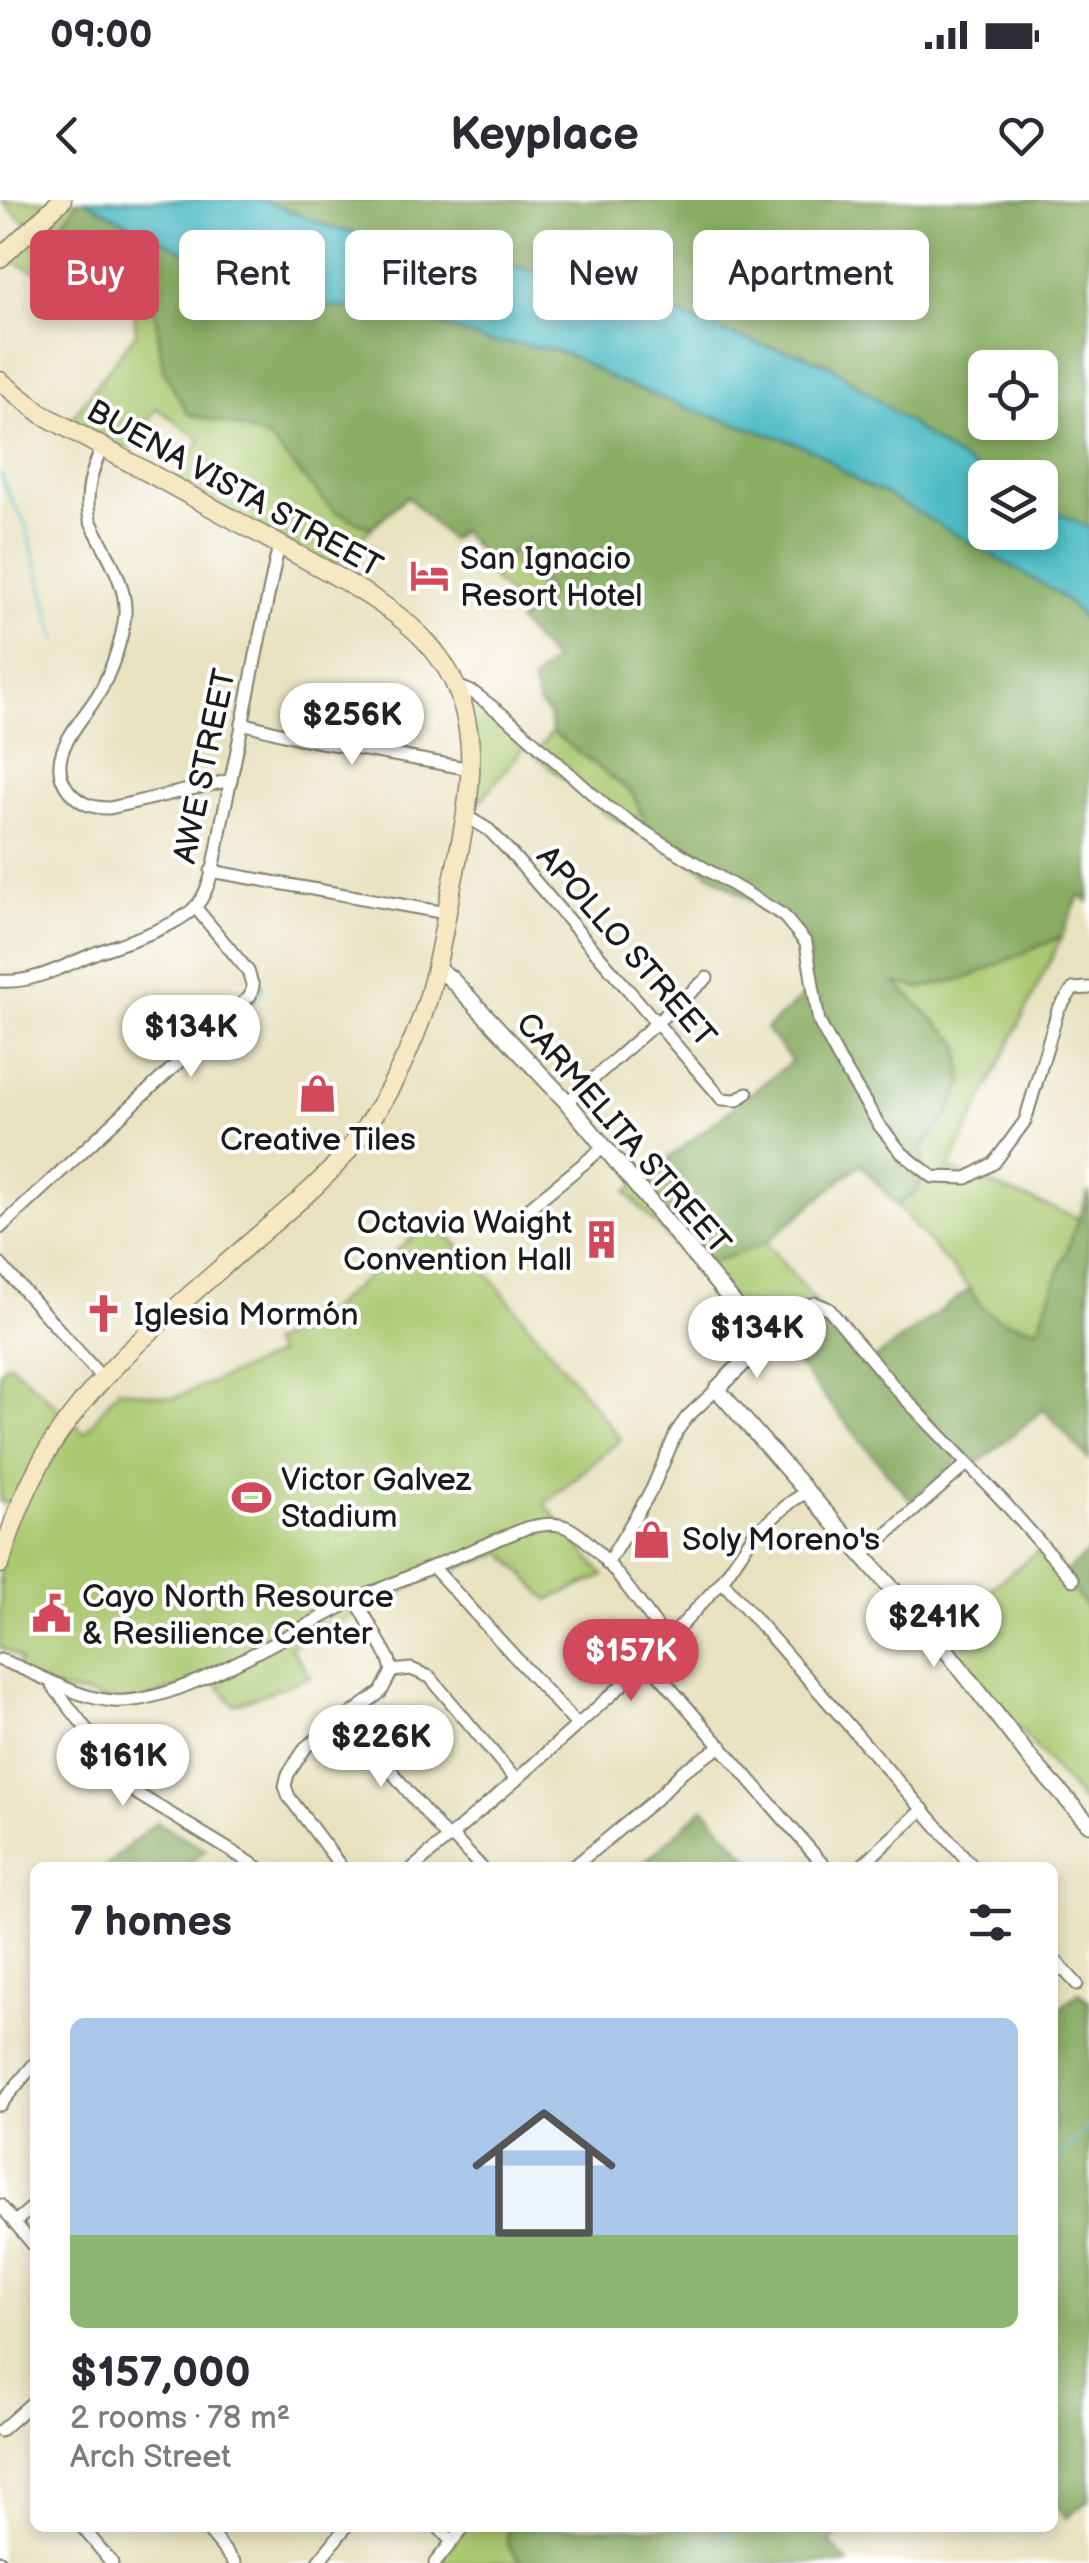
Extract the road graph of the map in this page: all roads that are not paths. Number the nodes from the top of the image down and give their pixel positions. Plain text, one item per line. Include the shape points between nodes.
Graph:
1 (62, 200) edge
2 (1, 256) edge
3 (0, 381) edge
4 (102, 447) junction
5 (279, 545) junction
6 (455, 685) junction
7 (242, 724) junction
8 (471, 769) junction
9 (231, 780) junction
10 (466, 816) junction
11 (211, 871) junction
12 (196, 907) junction
13 (446, 913) junction
14 (435, 967) junction
15 (707, 978) dead end
16 (0, 981) edge
17 (1089, 988) edge
18 (657, 1021) junction
19 (747, 1093) dead end
20 (566, 1102) junction
21 (604, 1148) junction
22 (513, 1220) dead end
23 (0, 1228) edge
24 (0, 1264) edge
25 (765, 1341) junction
26 (104, 1380) junction
27 (717, 1390) junction
28 (967, 1464) junction
29 (806, 1492) junction
30 (862, 1556) junction
31 (0, 1564) edge
32 (606, 1564) junction
33 (433, 1566) junction
34 (1073, 1580) dead end
35 (722, 1581) junction
36 (356, 1600) junction
37 (668, 1640) junction
38 (0, 1650) edge
39 (0, 1660) edge
40 (648, 1662) junction
41 (17, 1666) junction
42 (392, 1671) junction
43 (50, 1682) junction
44 (351, 1714) junction
45 (577, 1725) junction
46 (722, 1746) junction
47 (516, 1780) junction
48 (923, 1809) junction
49 (1089, 1824) edge
50 (449, 1836) junction
51 (249, 1862) edge
52 (337, 1862) edge
53 (421, 1862) edge
54 (476, 1862) edge
55 (579, 1862) edge
56 (821, 1862) edge
57 (866, 1862) edge
58 (969, 1862) edge
59 (1058, 1964) edge
60 (1076, 1984) dead end
61 (30, 2069) edge
62 (0, 2105) edge
63 (0, 2206) edge
64 (30, 2209) edge
65 (14, 2223) junction
66 (30, 2241) edge
67 (30, 2404) edge
68 (1, 2428) edge
69 (86, 2532) edge
70 (209, 2532) edge
71 (342, 2532) edge
72 (442, 2532) edge
73 (460, 2532) edge
74 (452, 2542) junction
75 (112, 2563) edge
76 (235, 2563) edge
77 (316, 2563) edge
78 (435, 2563) edge

1 - 2 main road
3 - 4 main road, BUENA VISTA STREET
4 - 5 main road, BUENA VISTA STREET
4 - 9 street via 88,510 121,586 125,612 102,687 63,750 64,784 80,802 110,808
5 - 6 main road, BUENA VISTA STREET via 406,623
5 - 7 street, AWE STREET
6 - 8 main road, BUENA VISTA STREET
6 - 17 street via 510,721 608,807 784,915 806,942 820,1022 840,1061 902,1154 933,1178 968,1178 994,1163 1025,1121 1058,1010 1074,989
7 - 8 street
7 - 9 street, AWE STREET
8 - 10 main road, BUENA VISTA STREET
9 - 11 street, AWE STREET
10 - 13 main road, BUENA VISTA STREET
10 - 18 street, APOLLO STREET via 510,852
11 - 12 street, AWE STREET
11 - 13 street
12 - 16 street, AWE STREET via 170,924 52,970
12 - 23 street via 248,971 250,996
13 - 14 main road, BUENA VISTA STREET
14 - 20 street, CARMELITA STREET
14 - 26 main road, BUENA VISTA STREET via 423,1014 392,1083 340,1160
15 - 18 street
18 - 19 street, APOLLO STREET via 722,1098 738,1100
18 - 20 street
20 - 21 street, CARMELITA STREET
21 - 22 street
21 - 25 street, CARMELITA STREET
24 - 26 street
25 - 27 street
25 - 28 street via 803,1307 830,1309
26 - 31 main road, BUENA VISTA STREET via 40,1464
27 - 29 street
27 - 32 street via 678,1431
28 - 30 street
28 - 34 street
29 - 30 street
29 - 35 street via 754,1534
30 - 49 street
32 - 33 street via 576,1533 546,1524
32 - 37 street
33 - 36 street
33 - 45 street
35 - 37 street
35 - 48 street
36 - 42 street
36 - 43 street via 163,1694 114,1701
37 - 40 street
38 - 41 street
39 - 41 street
40 - 45 street
40 - 46 street
41 - 43 street
42 - 44 street via 381,1692
42 - 47 street via 430,1677
43 - 51 street via 136,1793
44 - 50 street
44 - 52 street via 306,1747 285,1786
45 - 47 street
46 - 55 street via 683,1771
46 - 56 street
47 - 50 street
48 - 57 street
48 - 58 street
50 - 53 street
50 - 54 street
59 - 60 street
61 - 62 street
63 - 65 street
64 - 65 street
65 - 66 street
67 - 68 street
69 - 75 street
70 - 76 street
71 - 77 street
72 - 74 street
73 - 74 street
74 - 78 street

